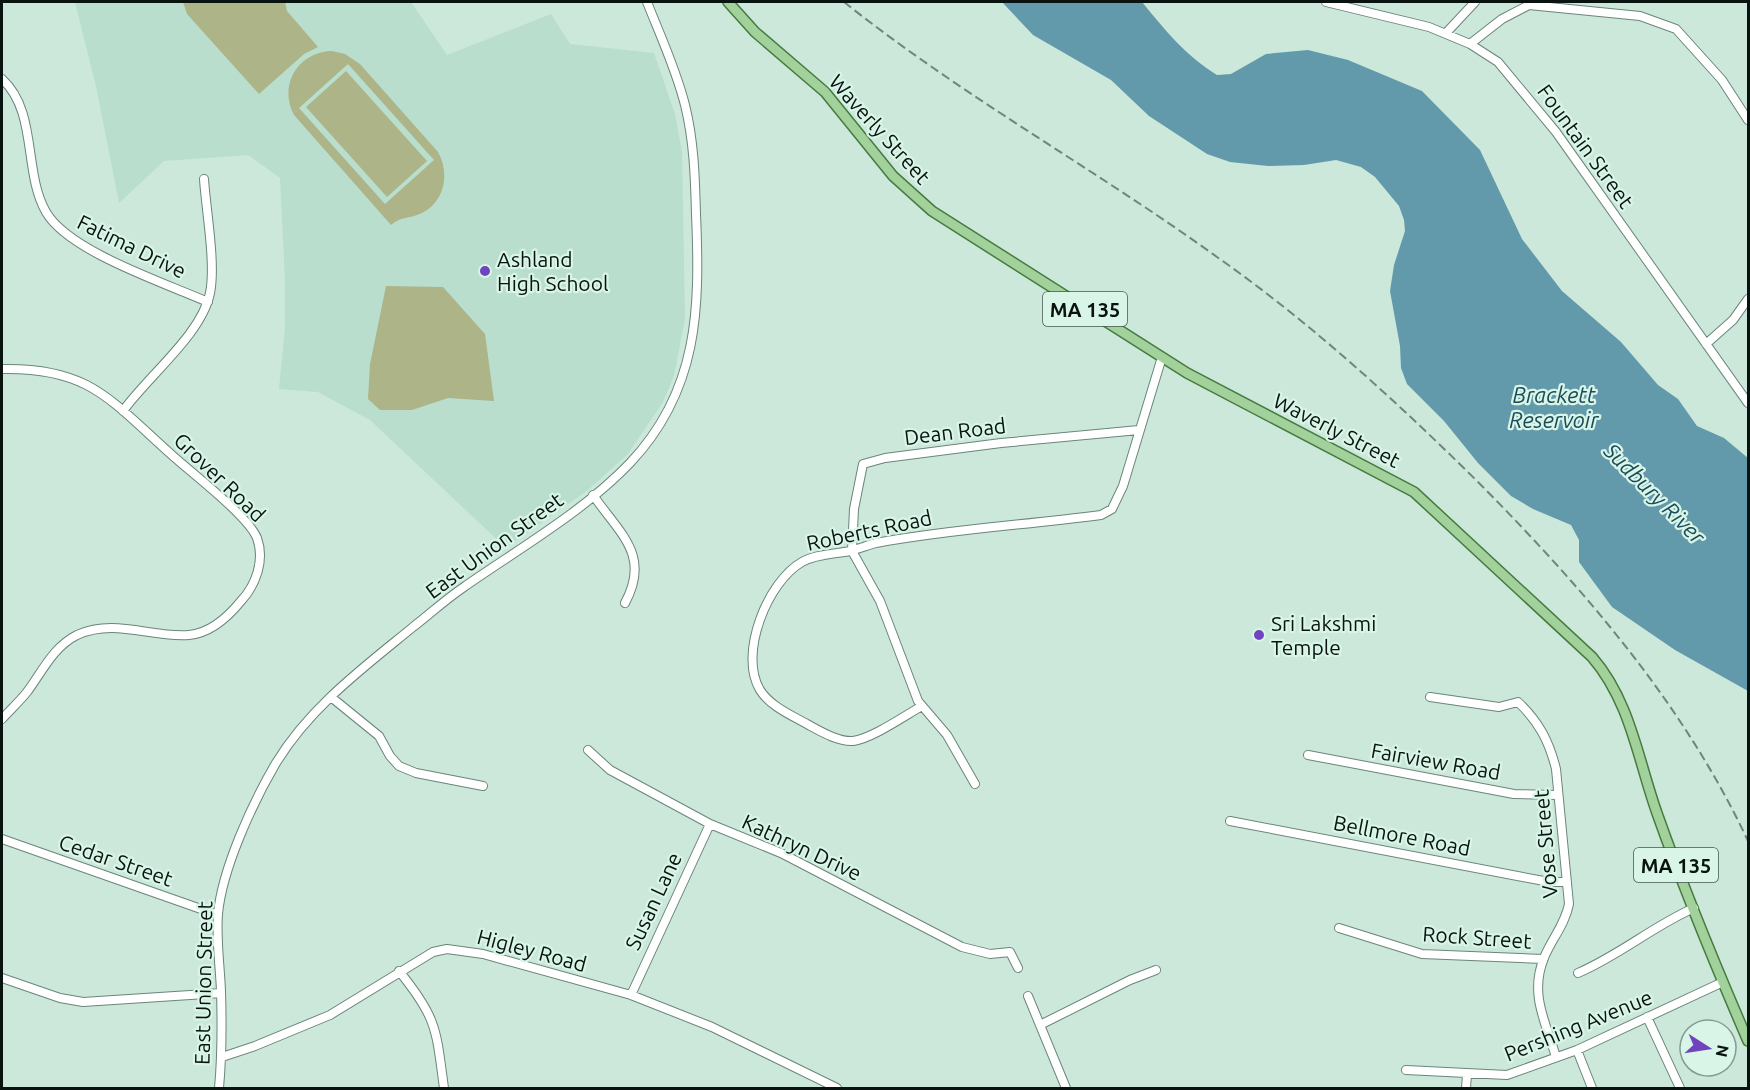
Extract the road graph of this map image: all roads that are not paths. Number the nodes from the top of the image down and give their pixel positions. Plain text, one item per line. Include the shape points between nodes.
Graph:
1 (647, 2) edge
2 (728, 2) edge
3 (1326, 2) edge
4 (1475, 2) edge
5 (1446, 33) junction
6 (1470, 44) junction
7 (2, 79) edge
8 (1749, 120) edge
9 (204, 179) dead end
10 (1749, 299) edge
11 (208, 302) junction
12 (1706, 345) junction
13 (1162, 357) junction
14 (2, 369) edge
15 (1749, 403) edge
16 (123, 411) junction
17 (1139, 430) junction
18 (593, 495) junction
19 (852, 551) junction
20 (625, 603) dead end
21 (330, 697) junction
22 (1430, 697) dead end
23 (922, 706) junction
24 (2, 719) edge
25 (588, 750) dead end
26 (1308, 756) dead end
27 (975, 784) dead end
28 (483, 786) dead end
29 (1558, 795) junction
30 (1230, 821) dead end
31 (710, 824) junction
32 (2, 839) edge
33 (1567, 882) junction
34 (1694, 908) junction
35 (218, 915) junction
36 (1339, 928) dead end
37 (1543, 959) junction
38 (1018, 968) dead end
39 (1156, 970) dead end
40 (399, 971) junction
41 (1578, 974) dead end
42 (2, 978) edge
43 (1723, 982) junction
44 (221, 993) junction
45 (631, 994) junction
46 (1028, 996) dead end
47 (1647, 1017) junction
48 (1040, 1025) junction
49 (1749, 1041) edge
50 (1577, 1050) junction
51 (222, 1057) junction
52 (1556, 1057) junction
53 (1406, 1070) dead end
54 (1467, 1074) junction
55 (219, 1089) edge
56 (444, 1089) edge
57 (837, 1089) edge
58 (1066, 1089) edge
59 (1466, 1089) edge
60 (1592, 1089) edge
61 (1680, 1089) edge

1 - 18 street, East Union Street via 678,81 692,142 696,318 684,375 667,412 630,463
2 - 13 main road, Waverly Street / MA 135 via 825,92 912,195 951,224
3 - 5 street, Fountain Street
4 - 5 street
5 - 6 street, Fountain Street
6 - 8 street via 1502,19 1529,5 1640,16 1676,29 1722,80
6 - 12 street, Fountain Street via 1498,63 1532,101
7 - 11 street, Fatima Drive via 19,102 38,193 58,228 98,253
9 - 11 street via 212,280
10 - 12 street via 1734,320
11 - 16 street via 196,326
12 - 15 street, Fountain Street
13 - 17 street, Roberts Road
13 - 34 main road, Waverly Street / MA 135 via 1414,492 1592,657 1626,711 1657,812
14 - 16 street, Grover Road via 46,370 73,377
16 - 24 street, Grover Road via 257,537 260,553 254,582 249,593 223,620 194,634 178,636 107,627 75,636 51,657 27,693
17 - 19 street, Roberts Road via 1117,500 1112,509 1101,515 930,534
17 - 19 street, Dean Road via 869,461 860,473 851,531
18 - 20 street via 635,560 636,578
18 - 21 street, East Union Street via 460,590
19 - 23 street via 880,601
19 - 23 street, Roberts Road via 805,561 788,571 775,589 757,627 753,651 753,673 760,689 769,701 790,714 846,741 865,737
21 - 28 street via 379,736 399,766 416,774
21 - 35 street, East Union Street via 306,721 266,781 232,858
22 - 29 street, Vose Street via 1499,707 1518,702 1538,722 1551,747
23 - 27 street via 946,735
25 - 31 street, Kathryn Drive via 610,770
26 - 29 street, Fairview Road via 1514,794
29 - 33 street, Vose Street
30 - 33 street, Bellmore Road via 1549,882
31 - 38 street, Kathryn Drive via 781,854 962,947 990,954 1010,952
31 - 45 street, Susan Lane
32 - 35 street, Cedar Street
33 - 37 street, Vose Street via 1566,918
34 - 41 street
34 - 43 main road, Waverly Street / MA 135
35 - 44 street, East Union Street
36 - 37 street, Rock Street via 1422,954
37 - 52 street, Vose Street via 1536,997
39 - 48 street
40 - 45 street, Higley Road via 433,952 462,950
40 - 51 street, Higley Road via 330,1015
40 - 56 street via 433,1021
42 - 44 street via 75,1002
43 - 47 street, Pershing Avenue
43 - 49 main road, Waverly Street / MA 135
44 - 51 street, East Union Street
45 - 57 street, Higley Road via 712,1027
46 - 48 street
47 - 50 street, Pershing Avenue
47 - 61 street
48 - 58 street
50 - 52 street, Pershing Avenue
50 - 60 street
51 - 55 street, East Union Street
52 - 54 street, Pershing Avenue via 1507,1076
53 - 54 street, Pershing Avenue
54 - 59 street

